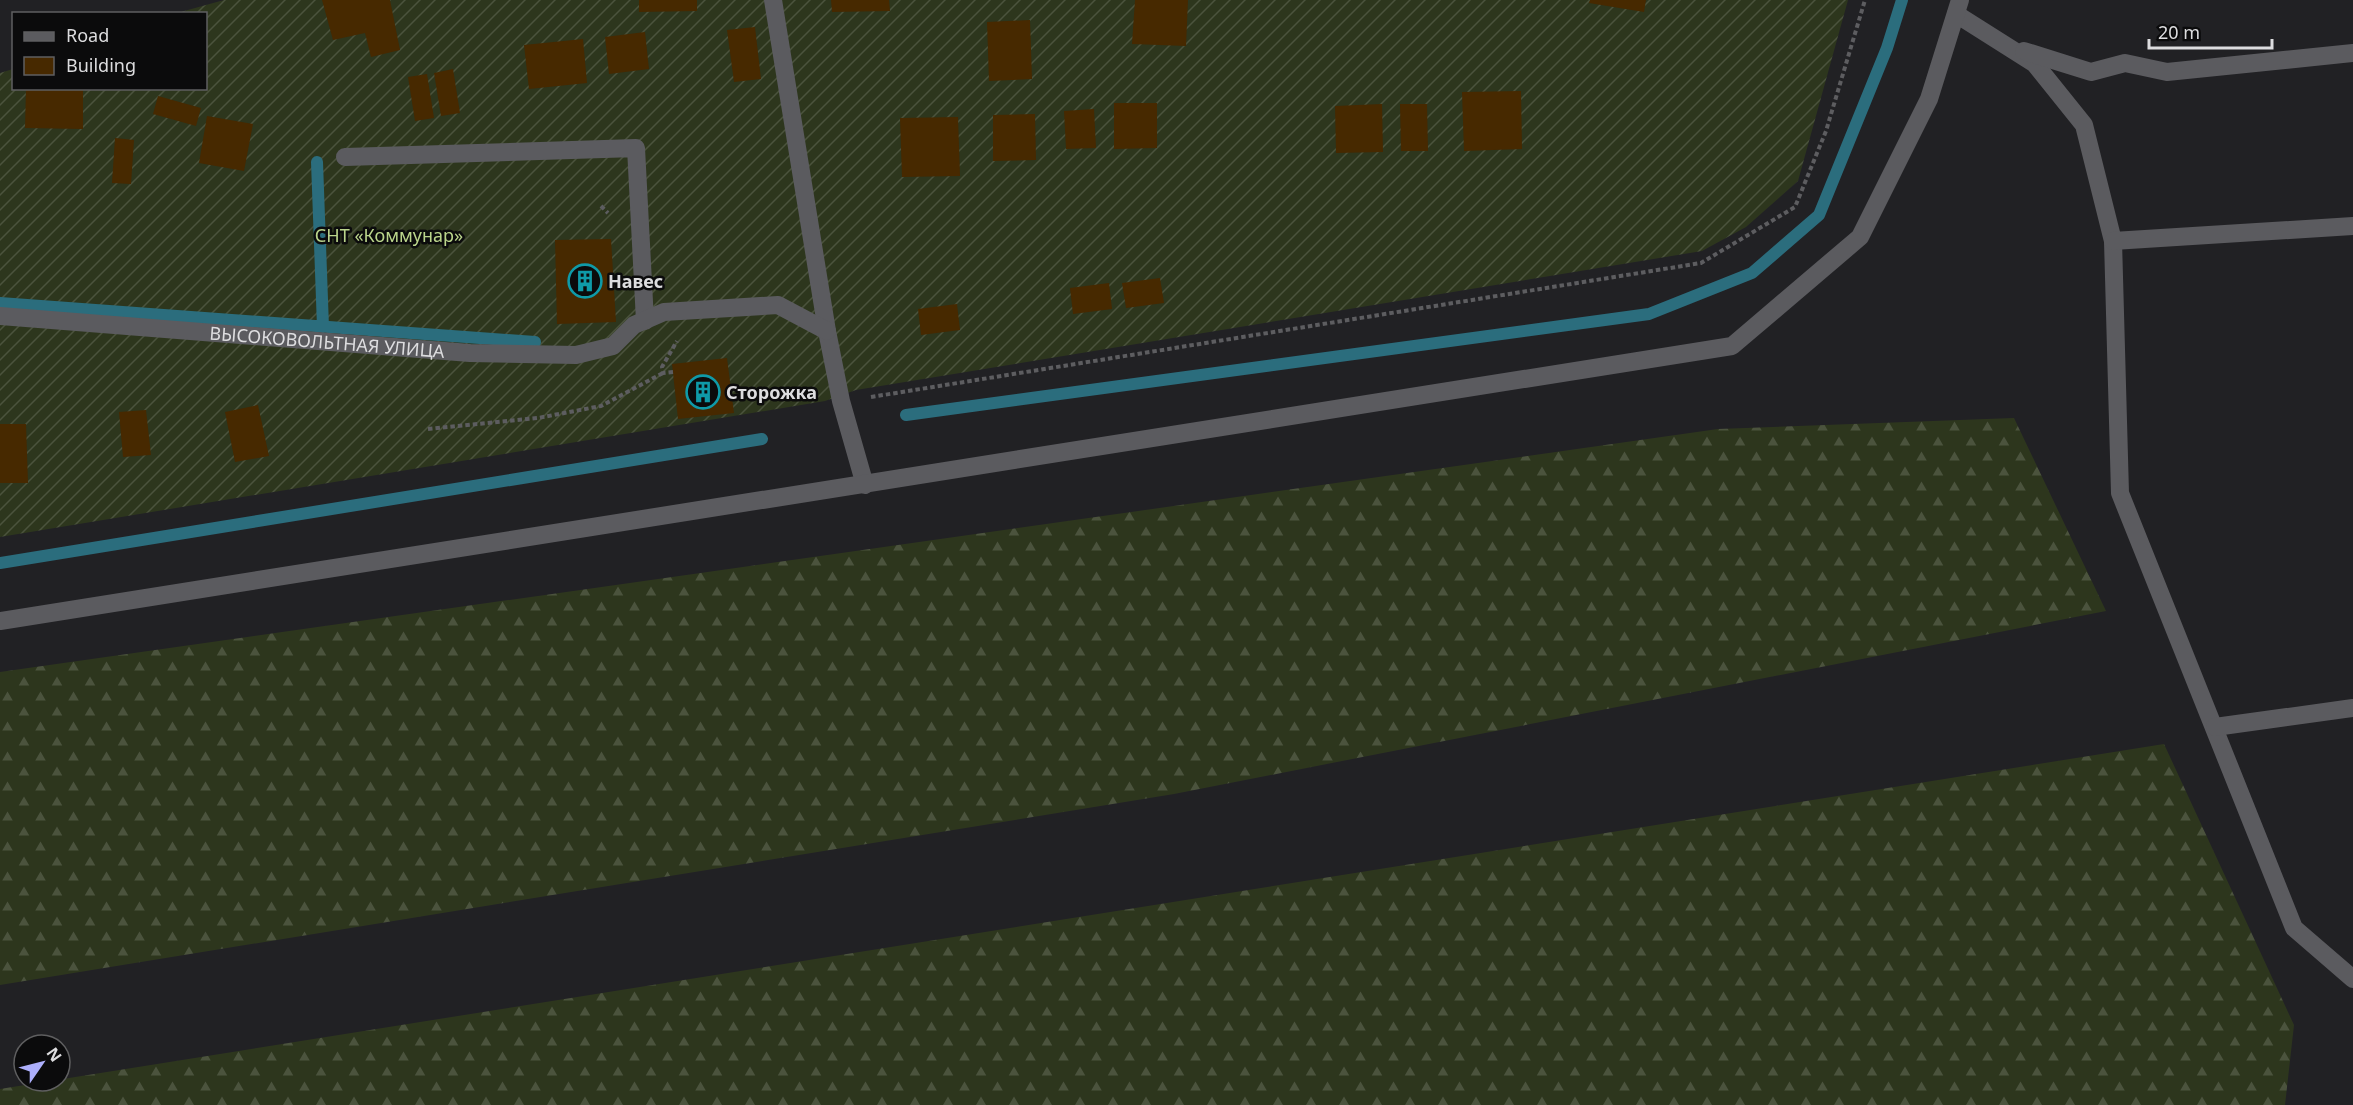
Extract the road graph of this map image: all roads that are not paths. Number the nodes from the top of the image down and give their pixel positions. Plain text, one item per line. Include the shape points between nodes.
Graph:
1 (773, 0) edge
2 (1958, 7) edge
3 (2005, 45) junction
4 (2353, 53) edge
5 (345, 158) dead end
6 (2353, 226) edge
7 (2113, 241) junction
8 (0, 316) edge
9 (645, 321) junction
10 (827, 331) junction
11 (865, 485) junction
12 (0, 621) edge
13 (2353, 708) edge
14 (2216, 727) junction
15 (2353, 979) edge

1 - 10 street
2 - 3 street
2 - 11 street via 1929,99 1860,237 1732,346
3 - 4 street via 2091,72 2126,63 2167,72
3 - 7 street via 2035,64 2084,125
5 - 9 street via 636,148
6 - 7 street
7 - 14 street via 2120,493
8 - 9 street, ВЫСОКОВОЛЬТНАЯ УЛИЦА via 470,353 576,355 613,346 634,325
9 - 10 street, ВЫСОКОВОЛЬТНАЯ УЛИЦА via 664,312 778,305
10 - 11 street via 841,401
11 - 12 street
13 - 14 street
14 - 15 street via 2294,928

